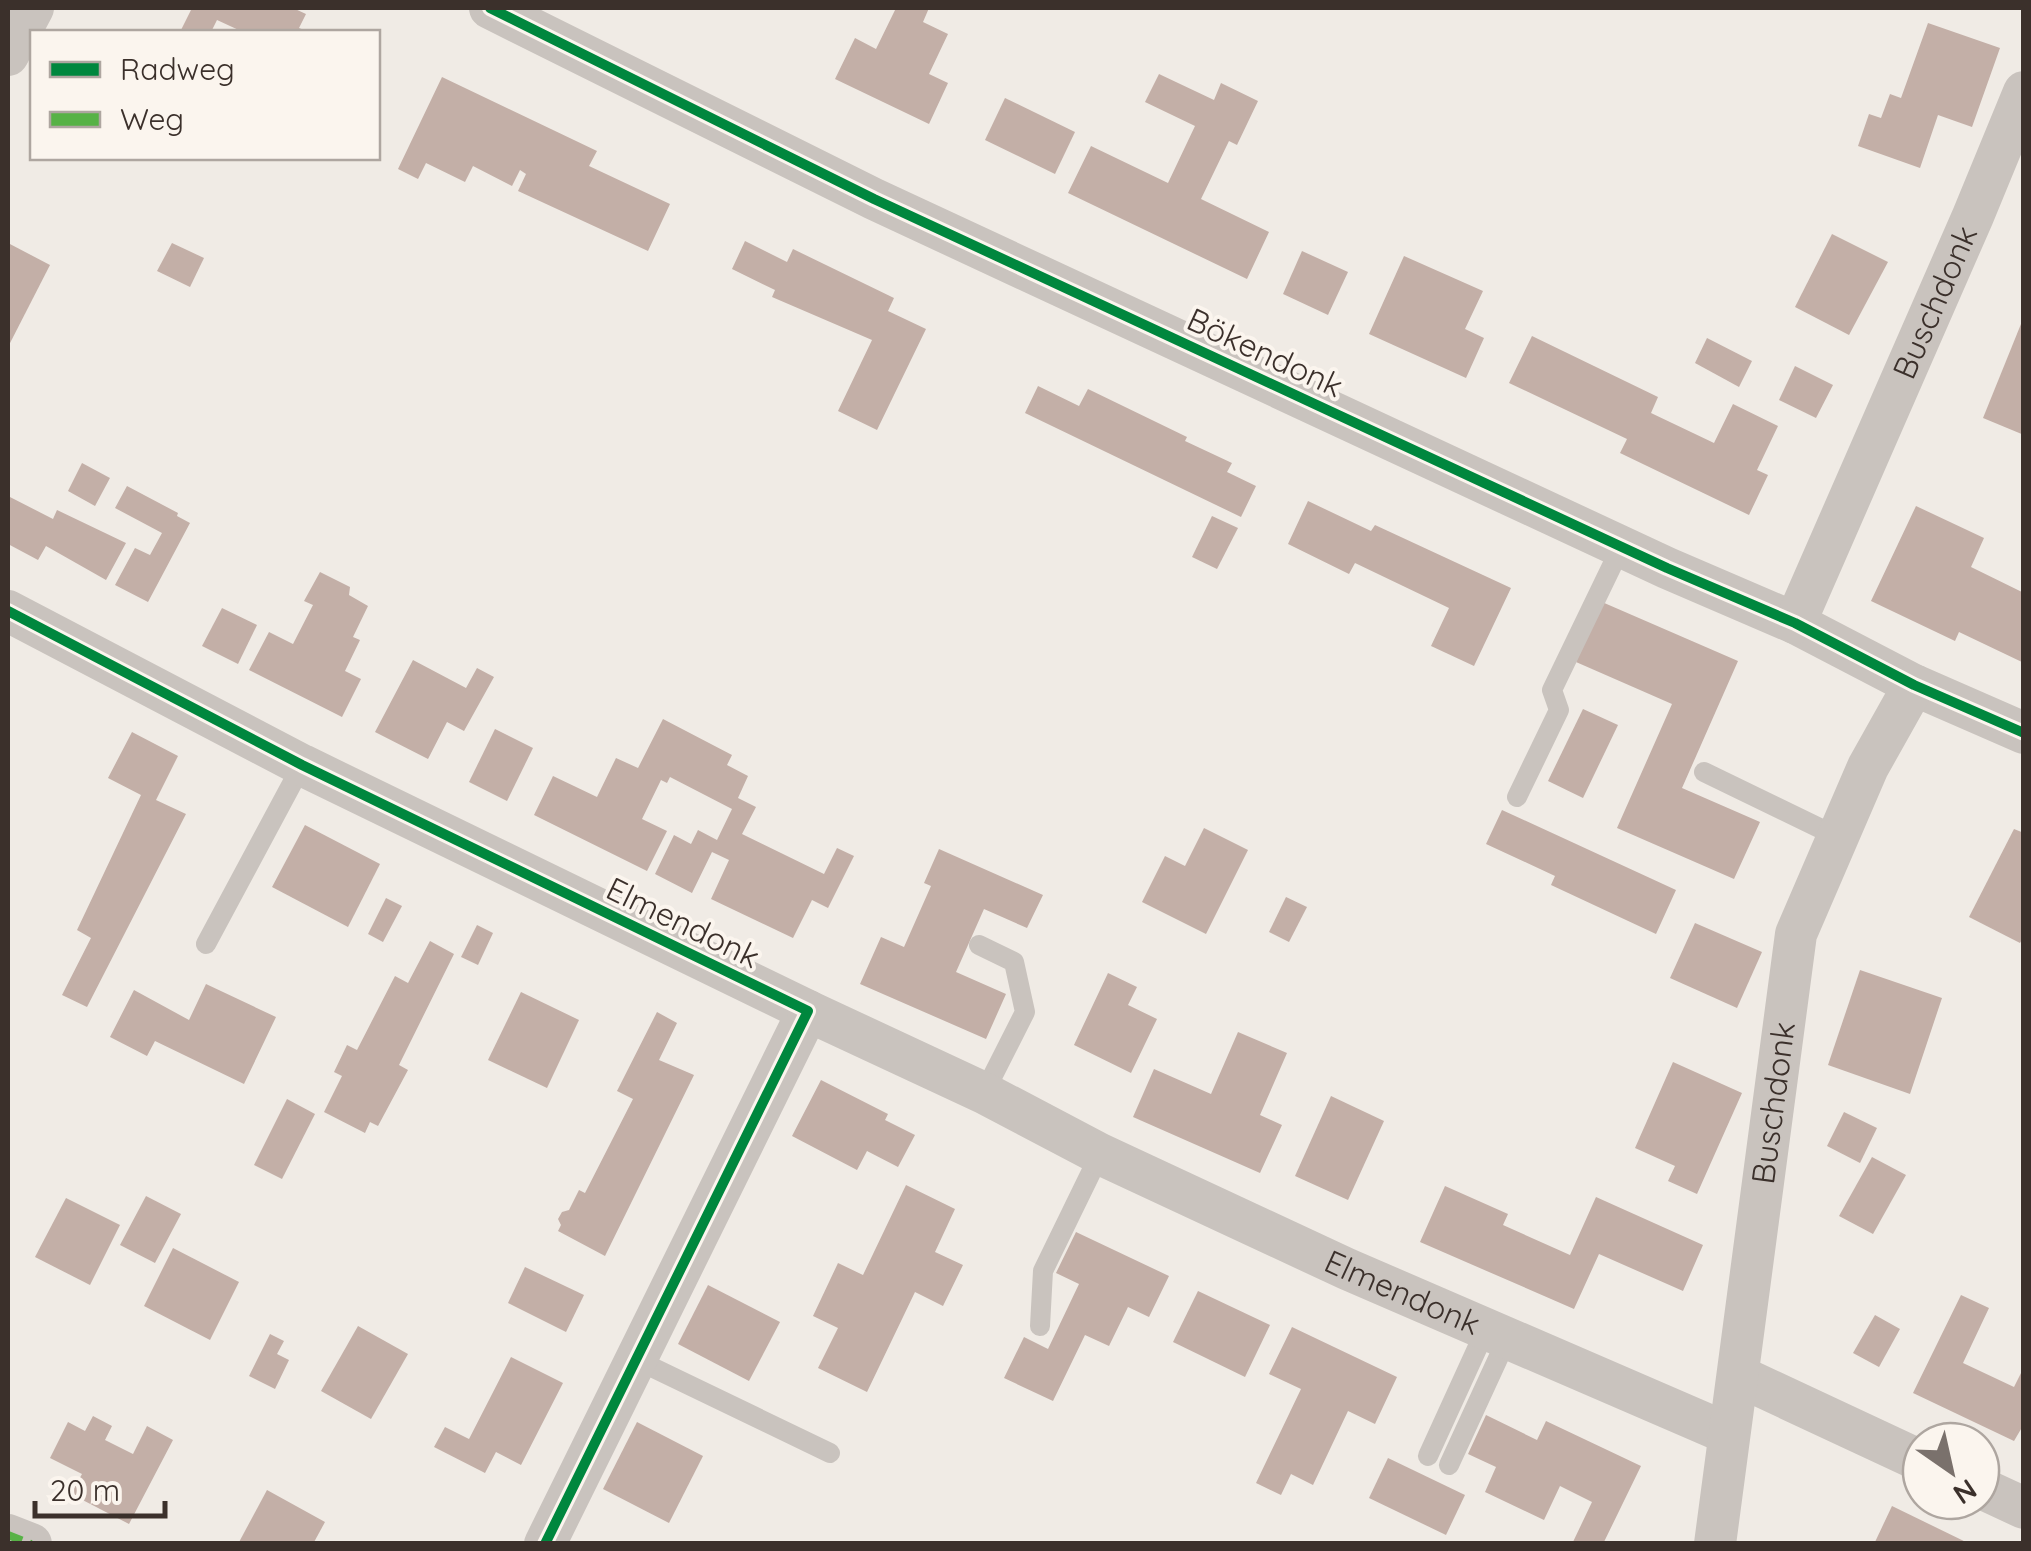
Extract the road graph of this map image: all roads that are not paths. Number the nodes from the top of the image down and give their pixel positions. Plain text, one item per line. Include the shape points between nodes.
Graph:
1 (33, 8) edge
2 (490, 8) edge
3 (8, 55) edge
4 (2024, 92) edge
5 (1621, 546) junction
6 (8, 611) edge
7 (1795, 623) junction
8 (1914, 684) junction
9 (2024, 733) edge
10 (302, 765) junction
11 (1704, 772) dead end
12 (1518, 797) dead end
13 (1838, 838) junction
14 (206, 944) dead end
15 (980, 944) dead end
16 (808, 1011) junction
17 (984, 1093) junction
18 (1100, 1154) junction
19 (1040, 1326) dead end
20 (1496, 1334) junction
21 (637, 1360) junction
22 (1739, 1376) junction
23 (1728, 1434) junction
24 (1901, 1451) edge
25 (830, 1453) dead end
26 (1428, 1456) dead end
27 (1450, 1464) dead end
28 (2001, 1497) edge
29 (2024, 1508) edge
30 (8, 1535) edge
31 (30, 1544) edge
32 (545, 1544) edge
33 (1715, 1544) edge

1 - 3 street
2 - 5 street, Bökendonk via 874,200
4 - 7 street, Buschdonk
5 - 7 street, Bökendonk
5 - 12 lane via 1552,690 1560,710
6 - 10 street, Elmendonk
7 - 8 street, Bökendonk
8 - 9 street, Bökendonk
8 - 13 street, Buschdonk
10 - 14 lane
10 - 16 street, Elmendonk
11 - 13 lane
13 - 22 street, Buschdonk via 1796,934
15 - 17 lane via 1014,962 1025,1012
16 - 17 street, Elmendonk
16 - 21 street
17 - 18 street, Elmendonk
18 - 19 lane via 1043,1271
18 - 20 street, Elmendonk
20 - 23 street, Elmendonk
20 - 26 lane
20 - 27 lane
21 - 25 lane
21 - 32 street
22 - 23 street, Buschdonk
22 - 24 street
23 - 33 street, Buschdonk
28 - 29 street
30 - 31 street

